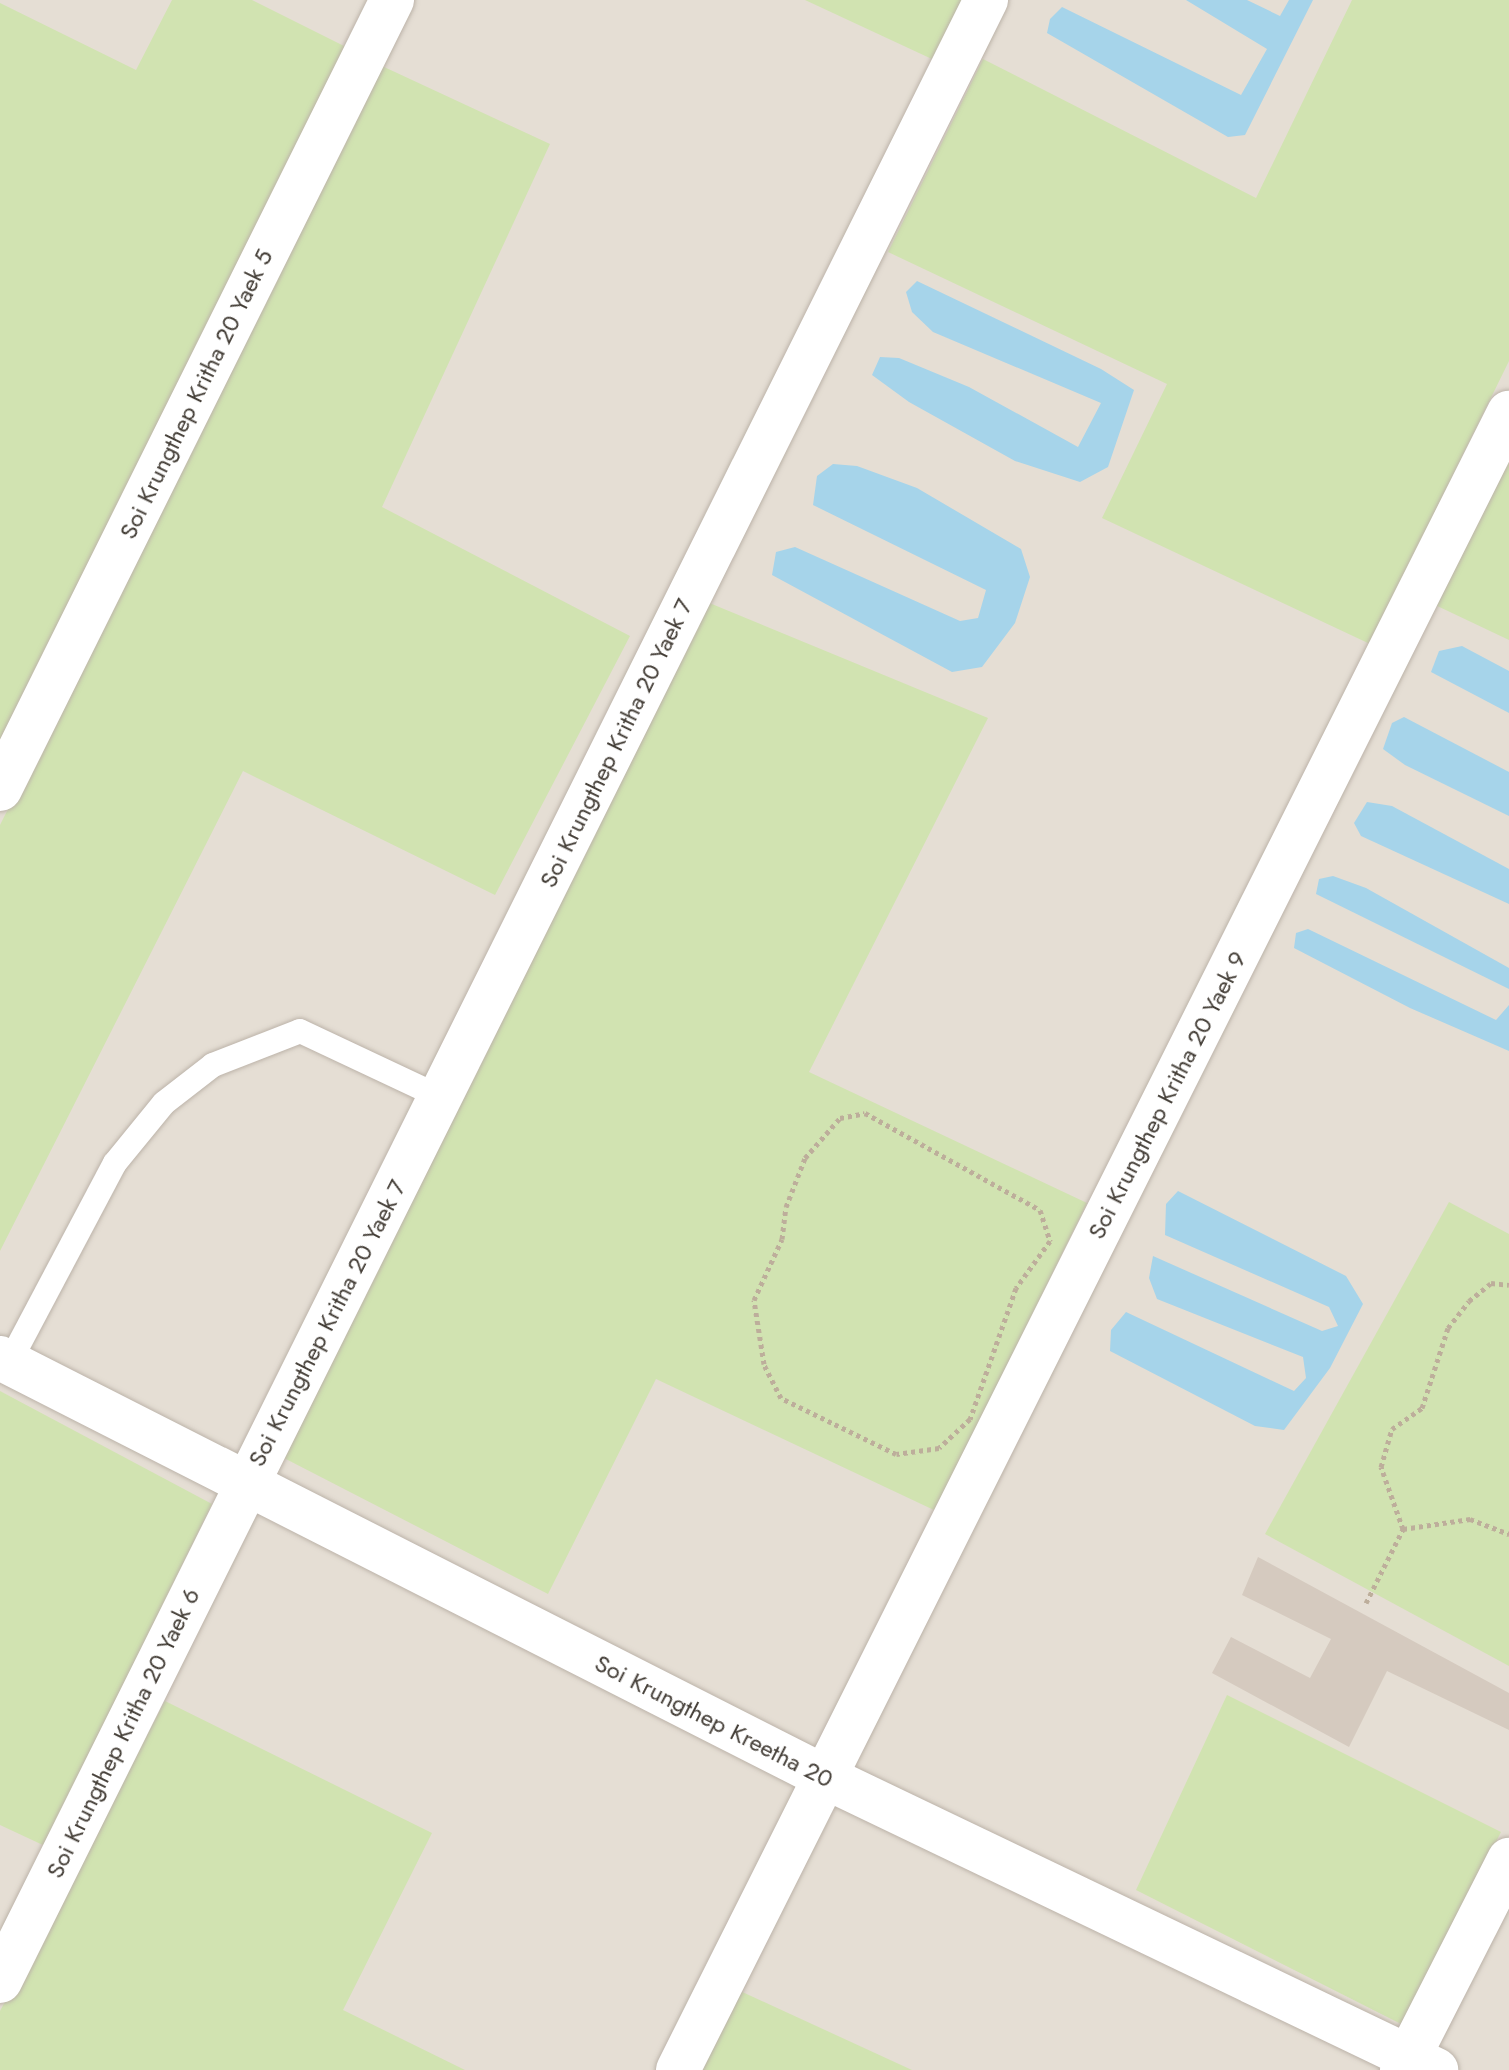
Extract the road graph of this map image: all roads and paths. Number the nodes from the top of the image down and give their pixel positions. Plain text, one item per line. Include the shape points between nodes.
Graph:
1 (392, 0) edge
2 (986, 0) edge
3 (1509, 413) edge
4 (0, 789) edge
5 (440, 1097) junction
6 (1509, 1285) edge
7 (5, 1360) edge
8 (896, 1454) joint
9 (246, 1486) junction
10 (1403, 1529) junction
11 (1509, 1534) edge
12 (1366, 1603) dead end
13 (825, 1777) junction
14 (1509, 1860) edge
15 (0, 1981) edge
16 (1415, 2066) edge
17 (678, 2070) edge

1 - 4 street, Soi Krungthep Kritha 20 Yaek 5
2 - 5 street, Soi Krungthep Kritha 20 Yaek 7
3 - 13 street, Soi Krungthep Kritha 20 Yaek 9
5 - 7 lane via 300,1031 213,1065 164,1103 115,1163
5 - 9 street, Soi Krungthep Kritha 20 Yaek 7
6 - 10 path via 1491,1283 1469,1301 1448,1328 1422,1408 1392,1429 1381,1467
7 - 9 street, Soi Krungthep Kreetha 20
8 - 8 path via 781,1398 764,1364 754,1300 782,1239 786,1207 805,1158 840,1118 865,1113 1040,1210 1050,1241 1016,1288 970,1419 939,1448
9 - 13 street, Soi Krungthep Kreetha 20
9 - 15 street, Soi Krungthep Kritha 20 Yaek 6
10 - 11 path via 1470,1519
10 - 12 path
13 - 16 street, Soi Krungthep Kreetha 20
13 - 17 street, Soi Krungthep Kritha 20 Yaek 9
14 - 16 street

